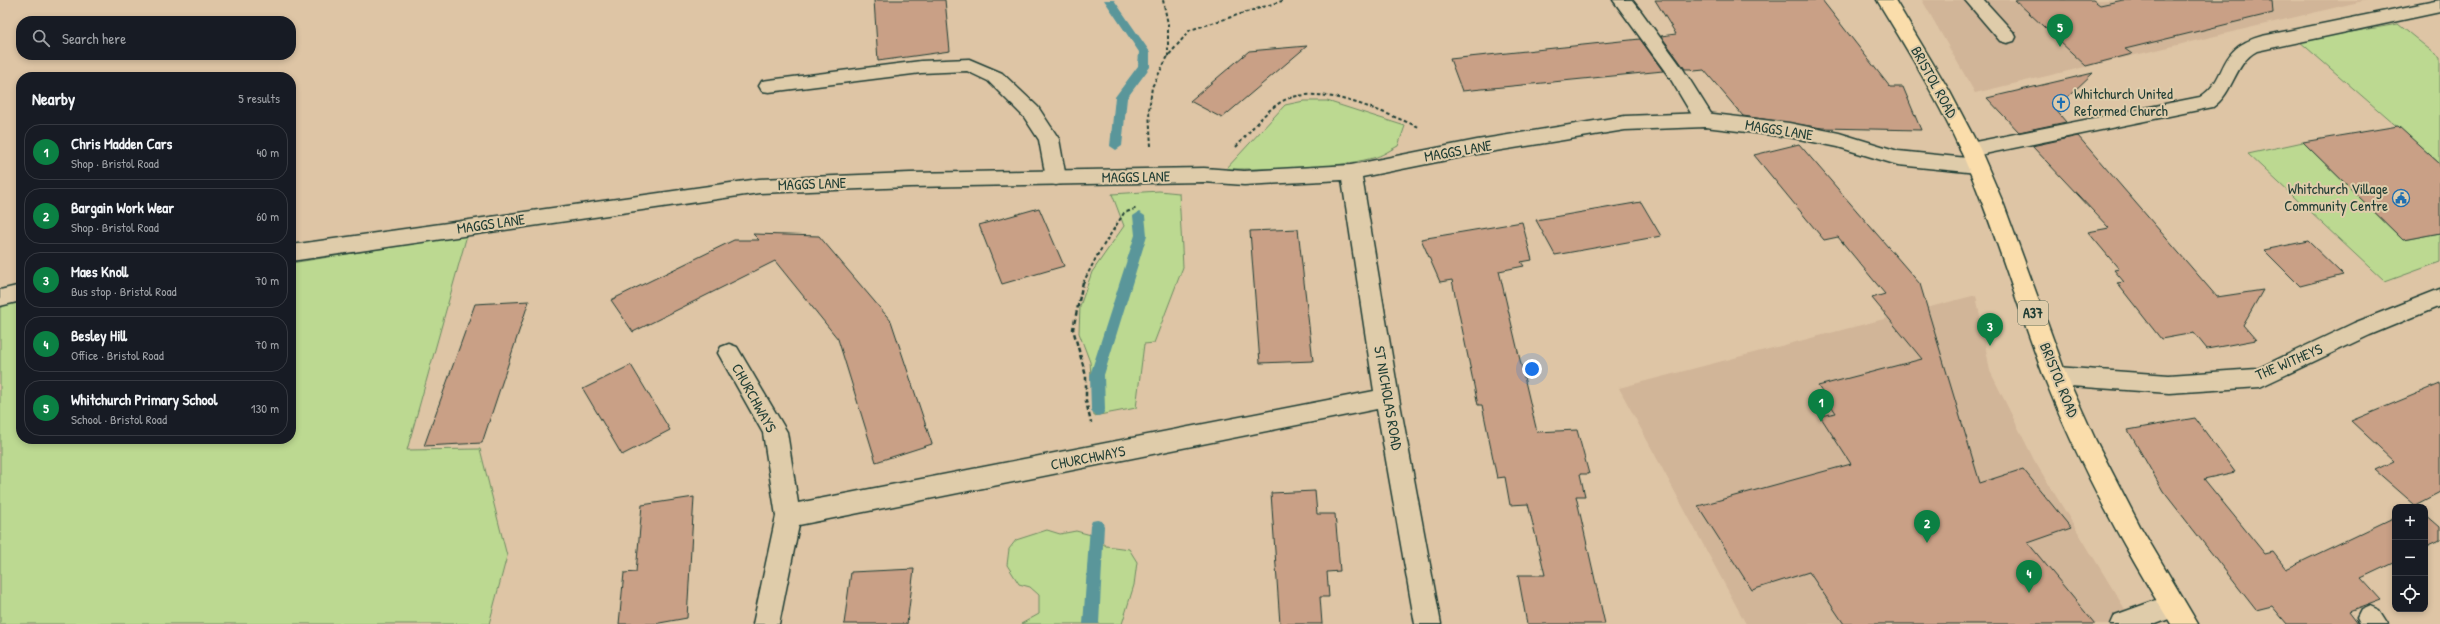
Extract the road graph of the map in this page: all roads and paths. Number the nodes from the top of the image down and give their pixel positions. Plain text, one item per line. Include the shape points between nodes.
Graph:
1 (1163, 0) edge
2 (1285, 0) edge
3 (1622, 0) edge
4 (1886, 0) edge
5 (1974, 0) edge
6 (2440, 6) edge
7 (2007, 38) dead end
8 (1168, 56) junction
9 (769, 86) dead end
10 (1705, 120) junction
11 (1421, 127) dead end
12 (1974, 158) junction
13 (1351, 172) junction
14 (1204, 175) junction
15 (1154, 177) junction
16 (1056, 178) junction
17 (1138, 207) dead end
18 (296, 252) edge
19 (16, 294) edge
20 (2440, 297) edge
21 (0, 298) edge
22 (729, 353) dead end
23 (2056, 376) junction
24 (1387, 398) junction
25 (1098, 456) junction
26 (788, 516) junction
27 (2179, 615) edge
28 (766, 624) edge
29 (1428, 624) edge
30 (2124, 624) edge

1 - 8 path via 1168,24
2 - 8 path via 1190,30
3 - 10 street via 1654,40 1694,98
4 - 12 highway, BRISTOL ROAD / A37 via 1929,70
5 - 7 street
6 - 12 street, MAGGS LANE via 2262,42 2239,54 2216,97 2206,102
8 - 15 path via 1152,87 1149,111
9 - 16 street via 921,67 969,65 996,77 1031,112 1049,139
10 - 12 street, MAGGS LANE via 1796,131 1839,140 1898,158
10 - 13 street, MAGGS LANE via 1625,123 1477,147
11 - 14 path via 1331,96 1287,99
12 - 23 highway, BRISTOL ROAD / A37 via 2000,220
13 - 14 street, MAGGS LANE via 1244,178
13 - 24 street, ST NICHOLAS ROAD
14 - 15 street, MAGGS LANE
15 - 16 street, MAGGS LANE
16 - 18 street, MAGGS LANE via 759,186
17 - 25 path via 1124,214 1098,254 1084,277 1076,304 1073,329 1086,376 1086,401
19 - 21 street
20 - 23 street, THE WITHEYS via 2362,329 2260,378 2169,384
22 - 26 street, CHURCHWAYS via 775,432
23 - 27 highway, BRISTOL ROAD / A37 via 2119,511
24 - 25 street, CHURCHWAYS
24 - 29 street, ST NICHOLAS ROAD
25 - 26 street, CHURCHWAYS
26 - 28 street, CHURCHWAYS
27 - 30 street

